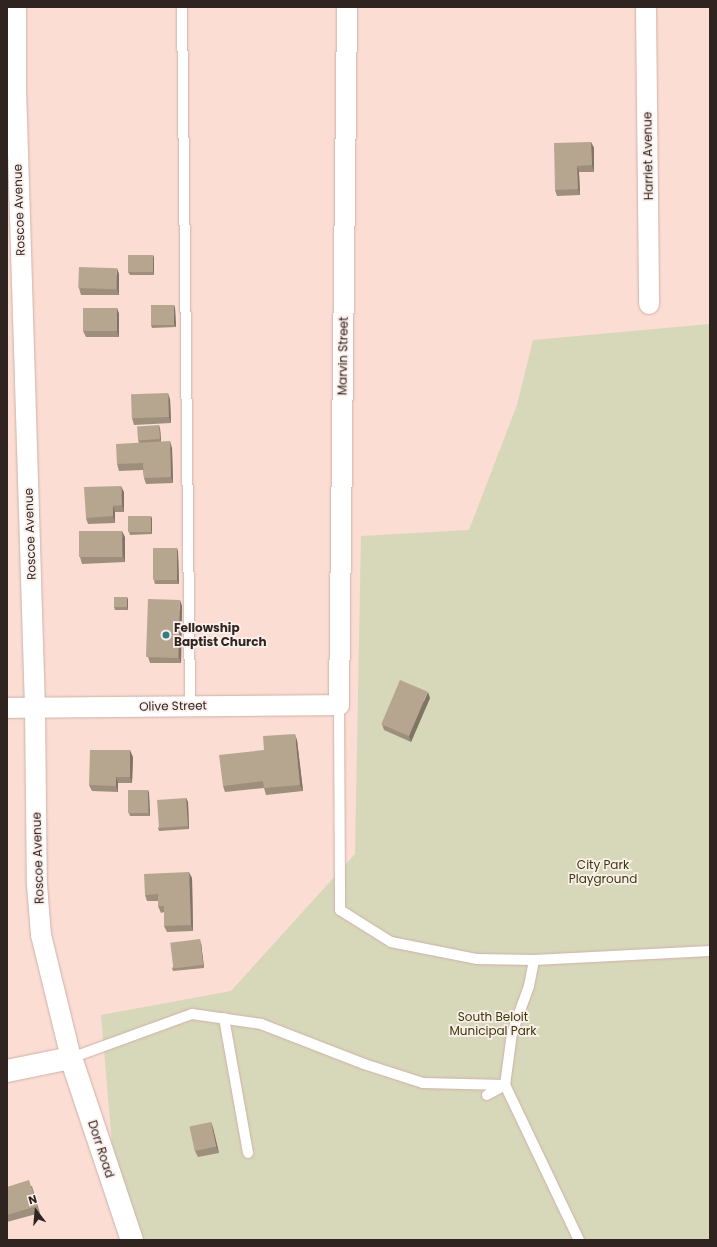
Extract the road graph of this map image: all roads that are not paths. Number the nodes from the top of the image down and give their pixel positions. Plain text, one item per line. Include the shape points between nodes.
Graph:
1 (16, 7) edge
2 (182, 7) edge
3 (346, 7) edge
4 (646, 7) edge
5 (649, 304) dead end
6 (339, 705) junction
7 (190, 706) junction
8 (7, 708) edge
9 (35, 708) junction
10 (710, 951) edge
11 (534, 960) junction
12 (224, 1018) junction
13 (71, 1058) junction
14 (7, 1071) edge
15 (505, 1085) junction
16 (487, 1095) dead end
17 (248, 1153) dead end
18 (132, 1240) edge
19 (579, 1240) edge

1 - 9 street, Roscoe Avenue via 16,88
2 - 7 lane
3 - 6 street, Marvin Street
4 - 5 street, Harriet Avenue
6 - 7 street, Olive Street
6 - 11 lane via 340,910 391,942 477,959
7 - 9 street, Olive Street
8 - 9 street, Olive Street
9 - 13 street, Roscoe Avenue via 37,885 41,936
10 - 11 lane
11 - 15 lane via 529,986 512,1033
12 - 13 lane via 192,1014
12 - 15 lane via 262,1024 364,1064 423,1083
12 - 17 lane
13 - 14 street
13 - 18 street, Dorr Road
15 - 16 lane
15 - 19 lane

